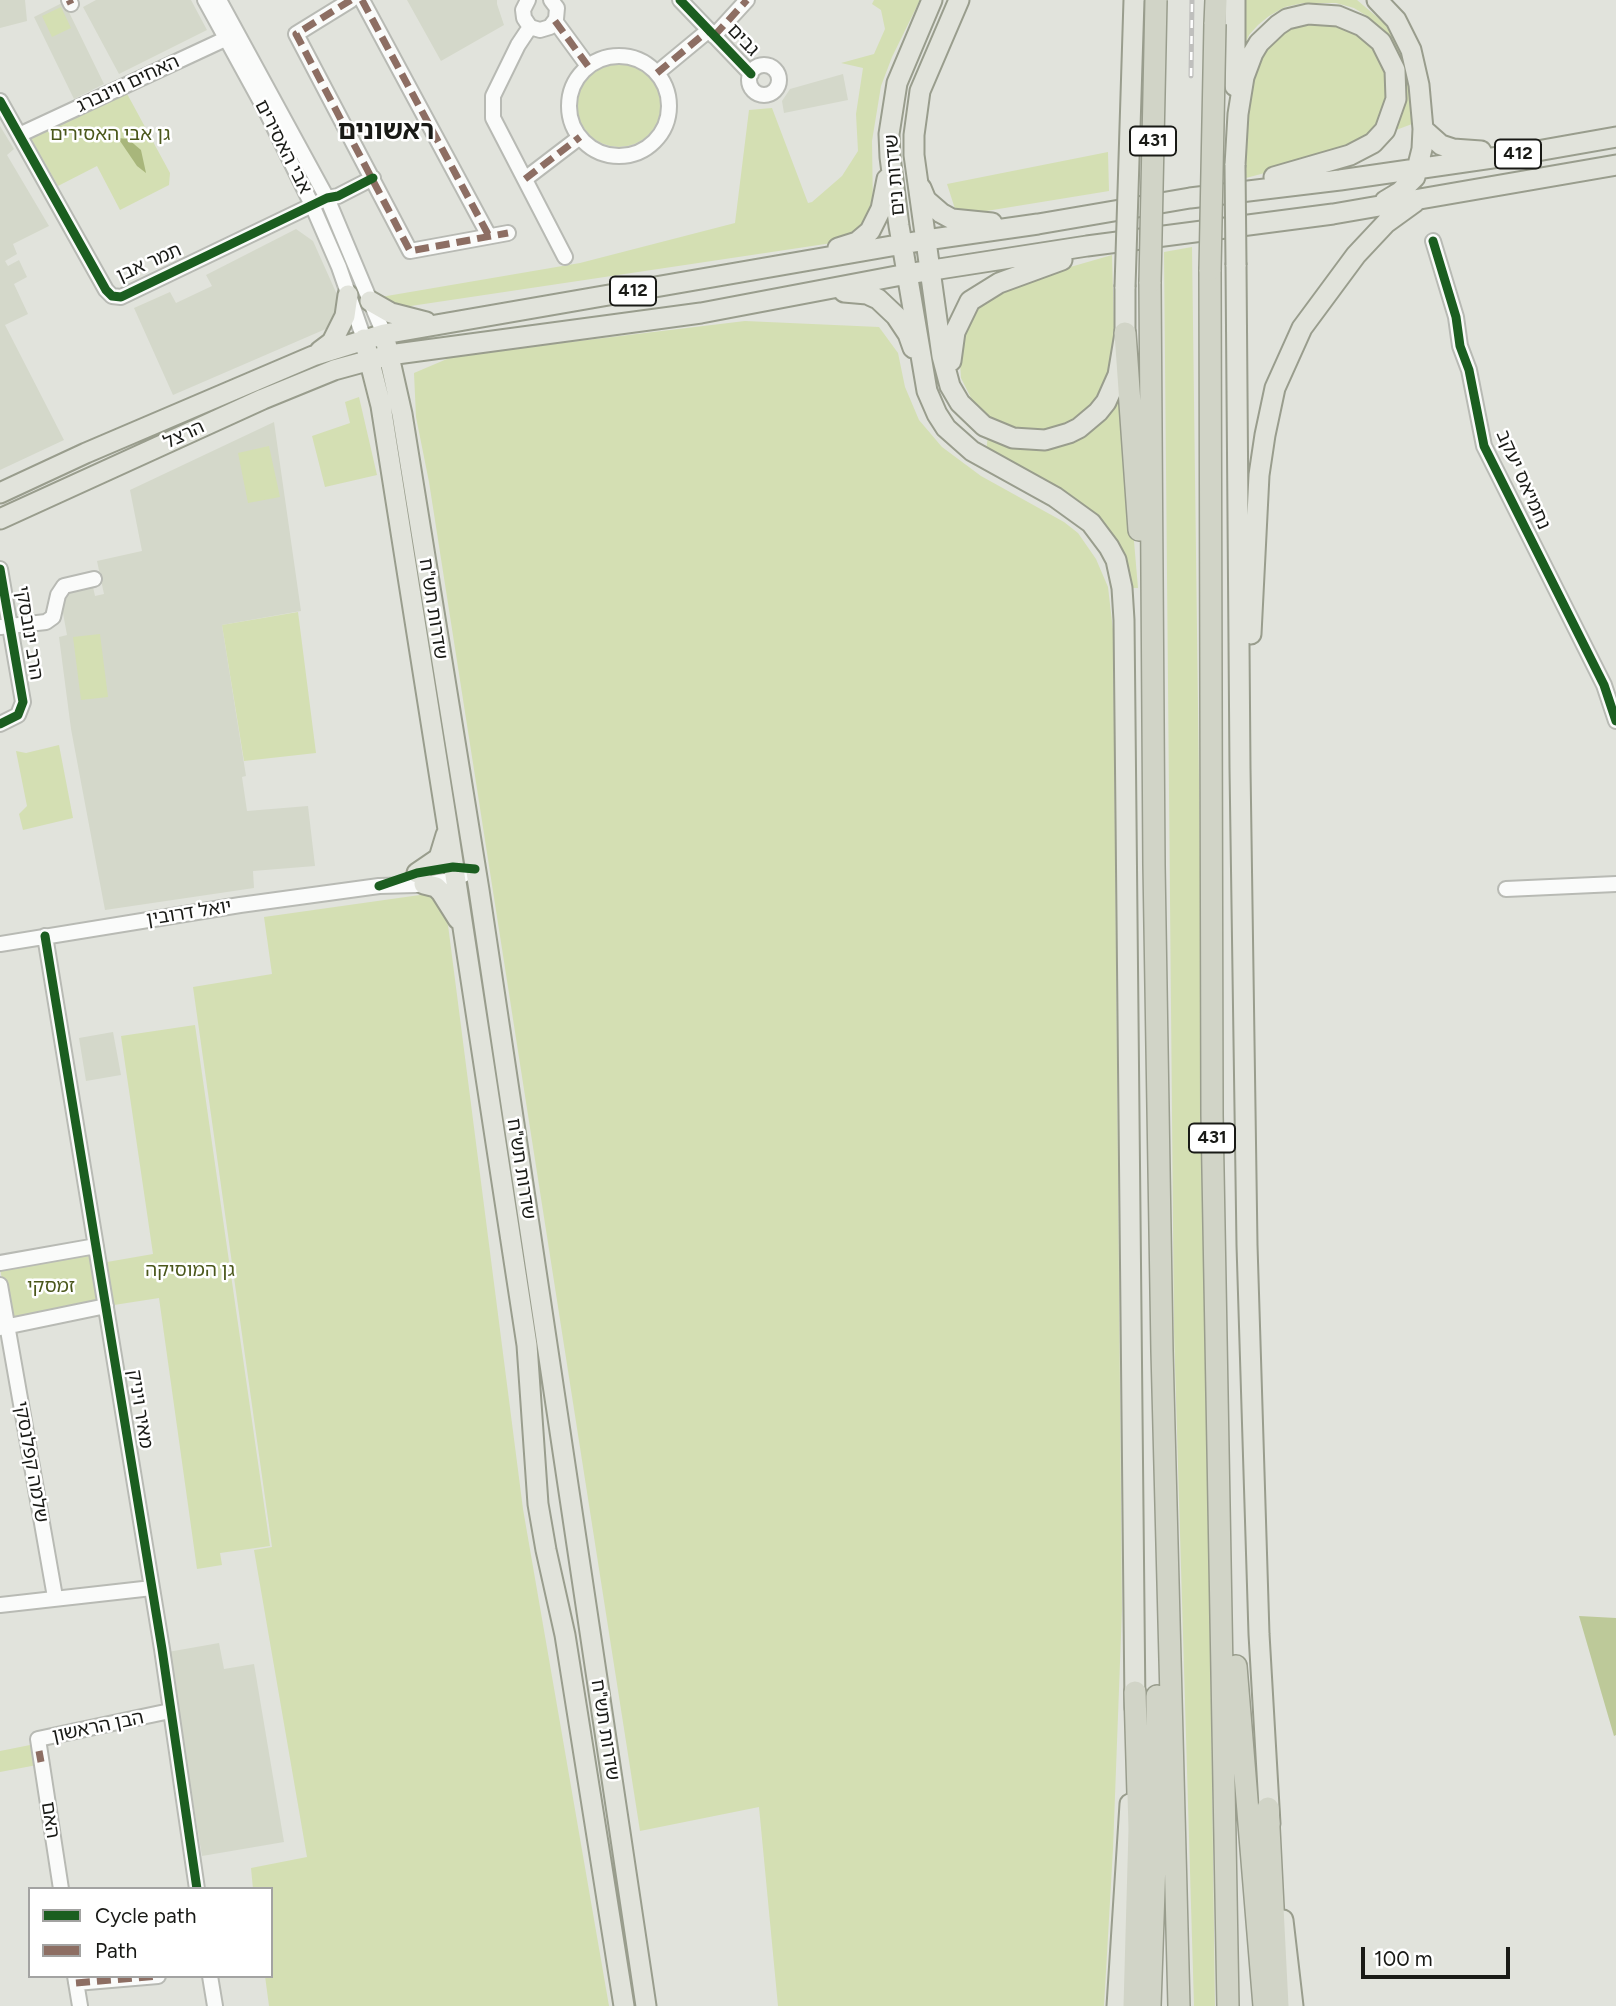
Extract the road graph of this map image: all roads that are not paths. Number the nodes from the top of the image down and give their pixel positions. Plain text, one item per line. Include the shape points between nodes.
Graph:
1 (205, 0) edge
2 (219, 0) edge
3 (351, 0) edge
4 (362, 0) edge
5 (528, 0) edge
6 (552, 0) edge
7 (680, 0) edge
8 (747, 0) edge
9 (932, 0) edge
10 (959, 0) edge
11 (1134, 0) edge
12 (1156, 0) edge
13 (1216, 0) edge
14 (1235, 0) edge
15 (1377, 0) edge
16 (555, 21) junction
17 (1225, 24) junction
18 (530, 27) junction
19 (712, 33) junction
20 (232, 36) junction
21 (588, 66) junction
22 (657, 73) junction
23 (751, 74) dead end
24 (0, 101) edge
25 (1423, 129) junction
26 (19, 135) junction
27 (1616, 136) edge
28 (580, 138) junction
29 (1520, 154) junction
30 (890, 157) junction
31 (1235, 165) junction
32 (1616, 165) edge
33 (1419, 168) junction
34 (371, 175) junction
35 (525, 179) junction
36 (918, 180) junction
37 (327, 198) junction
38 (1190, 198) junction
39 (1418, 199) junction
40 (312, 205) junction
41 (1375, 206) junction
42 (1038, 224) junction
43 (508, 233) dead end
44 (489, 236) junction
45 (926, 240) junction
46 (1136, 240) junction
47 (1433, 241) dead end
48 (902, 244) junction
49 (565, 257) dead end
50 (769, 268) junction
51 (930, 271) junction
52 (907, 274) junction
53 (798, 294) junction
54 (348, 295) junction
55 (370, 302) junction
56 (434, 324) junction
57 (1125, 333) junction
58 (384, 334) junction
59 (364, 339) junction
60 (432, 350) junction
61 (313, 356) junction
62 (380, 357) junction
63 (334, 370) junction
64 (925, 383) junction
65 (381, 406) junction
66 (402, 414) junction
67 (978, 422) junction
68 (0, 493) edge
69 (6, 516) edge
70 (0, 533) edge
71 (0, 569) edge
72 (94, 579) dead end
73 (4, 626) edge
74 (1153, 682) junction
75 (1616, 721) edge
76 (0, 724) edge
77 (447, 823) junction
78 (475, 869) junction
79 (454, 873) junction
80 (421, 879) junction
81 (1616, 884) edge
82 (1242, 887) junction
83 (1506, 889) dead end
84 (463, 929) junction
85 (45, 936) junction
86 (0, 944) edge
87 (96, 1246) junction
88 (0, 1264) edge
89 (0, 1286) edge
90 (106, 1306) junction
91 (4, 1327) edge
92 (1162, 1351) junction
93 (1219, 1434) junction
94 (152, 1588) junction
95 (55, 1597) junction
96 (0, 1605) edge
97 (1135, 1692) junction
98 (170, 1712) junction
99 (40, 1757) joint
100 (1268, 1808) junction
101 (61, 1887) edge
102 (197, 1887) edge
103 (117, 1978) edge
104 (210, 1978) edge
105 (76, 1980) edge
106 (647, 2004) edge
107 (80, 2006) edge
108 (215, 2006) edge
109 (624, 2006) edge
110 (1117, 2006) edge
111 (1135, 2006) edge
112 (1150, 2006) edge
113 (1179, 2006) edge
114 (1228, 2006) edge
115 (1264, 2006) edge
116 (1278, 2006) edge
117 (1293, 2006) edge

1 - 20 street, אבי האסירים
2 - 20 street, אבי האסירים
3 - 34 street via 296,34
4 - 44 street
5 - 18 street via 523,15
6 - 16 street via 557,10
7 - 19 street, גבים
8 - 19 street
9 - 30 main road, שדרות נים via 897,83
10 - 36 main road, שדרות נים via 917,104
11 - 57 main road, bridge
12 - 74 highway, 431, bridge via 1150,282
13 - 17 highway, 431
14 - 17 main road
15 - 25 main road via 1396,20 1411,50
16 - 18 street via 542,30
16 - 21 street
17 - 31 main road
17 - 93 highway, 431, bridge via 1210,270 1212,1115
18 - 35 street via 493,96 493,118
19 - 22 street
19 - 23 street, גבים
20 - 26 street, האחים ווינברג
20 - 37 street, אבי האסירים
20 - 40 street, אבי האסירים
21 - 22 street via 621,55 638,59
21 - 28 street via 577,77 569,100 569,116
22 - 28 street via 669,104 665,127 652,145 638,153 614,156
24 - 26 street, תמר אבן
25 - 29 main road via 1436,142 1453,149
25 - 33 main road
26 - 40 street, תמר אבן via 112,296 121,297
27 - 29 main road, 412
28 - 35 street
29 - 33 main road, 412
30 - 48 main road, שדרות נים
30 - 50 main road via 881,209 864,237
31 - 38 main road via 1244,77 1253,53 1270,31 1287,19 1321,14 1352,20 1381,42 1395,70 1396,99 1385,130 1373,143 1301,170
31 - 82 main road, bridge
32 - 39 main road, 412
33 - 38 main road, 412
33 - 41 main road via 1409,185
34 - 37 street, תמר אבן via 332,191
34 - 44 street via 411,251
35 - 49 street
36 - 42 main road via 926,200 952,219
36 - 45 main road, שדרות נים
37 - 40 street, תמר אבן
37 - 55 street, אבי האסירים
38 - 42 main road, 412
39 - 41 main road, 412
39 - 82 main road via 1375,233 1310,317 1287,359 1269,410 1255,545
40 - 54 street, אבי האסירים
41 - 46 main road, 412
42 - 45 main road, 412
43 - 44 street
45 - 48 main road, 412
45 - 51 main road, שדרות נים
46 - 51 main road, 412
46 - 67 main road via 1020,274 970,301 955,331 951,366 961,399
47 - 75 street, נחמיאס יעקב via 1456,317 1484,446 1604,685
48 - 50 main road, 412
48 - 52 main road, שדרות נים
50 - 56 main road, 412
51 - 52 main road, 412
51 - 67 main road, שדרות נים via 945,372 954,395
52 - 53 main road, 412
52 - 64 main road, שדרות נים
53 - 60 main road, 412 via 675,317
53 - 64 main road via 840,292 878,299 908,334
54 - 59 street, אבי האסירים
54 - 61 main road via 345,316 332,342
55 - 56 main road via 391,313
55 - 58 street, אבי האסירים
56 - 58 main road, 412
57 - 67 main road via 1113,389 1098,412 1079,428 1055,438 1029,440 998,433
57 - 74 highway
58 - 59 main road, 412
58 - 62 main road, שדרות תש"ח
59 - 61 main road, הרצל / 412
59 - 62 main road, שדרות תש"ח
60 - 62 main road, 412
60 - 66 main road via 406,369
61 - 68 main road, הרצל / 412
62 - 63 main road, הרצל / 412
62 - 65 main road, שדרות תש"ח
62 - 66 main road, שדרות תש"ח
63 - 65 main road via 362,373
63 - 69 main road, הרצל / 412
64 - 97 main road via 937,414 959,440 1091,523 1116,560 1122,588
65 - 77 main road, שדרות תש"ח
66 - 78 main road, שדרות תש"ח
69 - 70 street
71 - 73 street, הרב ינובסקי
72 - 73 street via 64,586 53,617 46,622
73 - 76 street, הרב ינובסקי via 23,702 18,715
74 - 92 highway, 431
77 - 79 main road, שדרות תש"ח
77 - 80 main road via 442,853
78 - 79 street, יואל דרובין
78 - 106 main road, שדרות תש"ח
79 - 80 street, יואל דרובין
79 - 84 main road, שדרות תש"ח
80 - 84 main road via 442,892
80 - 85 street, יואל דרובין
81 - 83 street
82 - 100 main road via 1248,1273
84 - 109 main road, שדרות תש"ח via 527,1345 538,1504 565,1635
85 - 86 street, יואל דרובין
85 - 87 street, מאיר ויניק
87 - 88 street
87 - 90 street, מאיר ויניק
89 - 91 street, שלמה קפלנסקי
90 - 91 street
90 - 94 street, מאיר ויניק
91 - 95 street, שלמה קפלנסקי
92 - 112 highway via 1157,1815
92 - 113 highway, 431
93 - 114 highway, 431
93 - 115 highway
94 - 95 street
94 - 98 street, מאיר ויניק
95 - 96 street
97 - 110 main road
97 - 111 highway via 1139,1829
98 - 99 street, הבן הראשון via 38,1739
98 - 102 street, מאיר ויניק
99 - 101 street, האם
100 - 116 highway
100 - 117 main road
103 - 105 street
104 - 108 street
105 - 107 street

